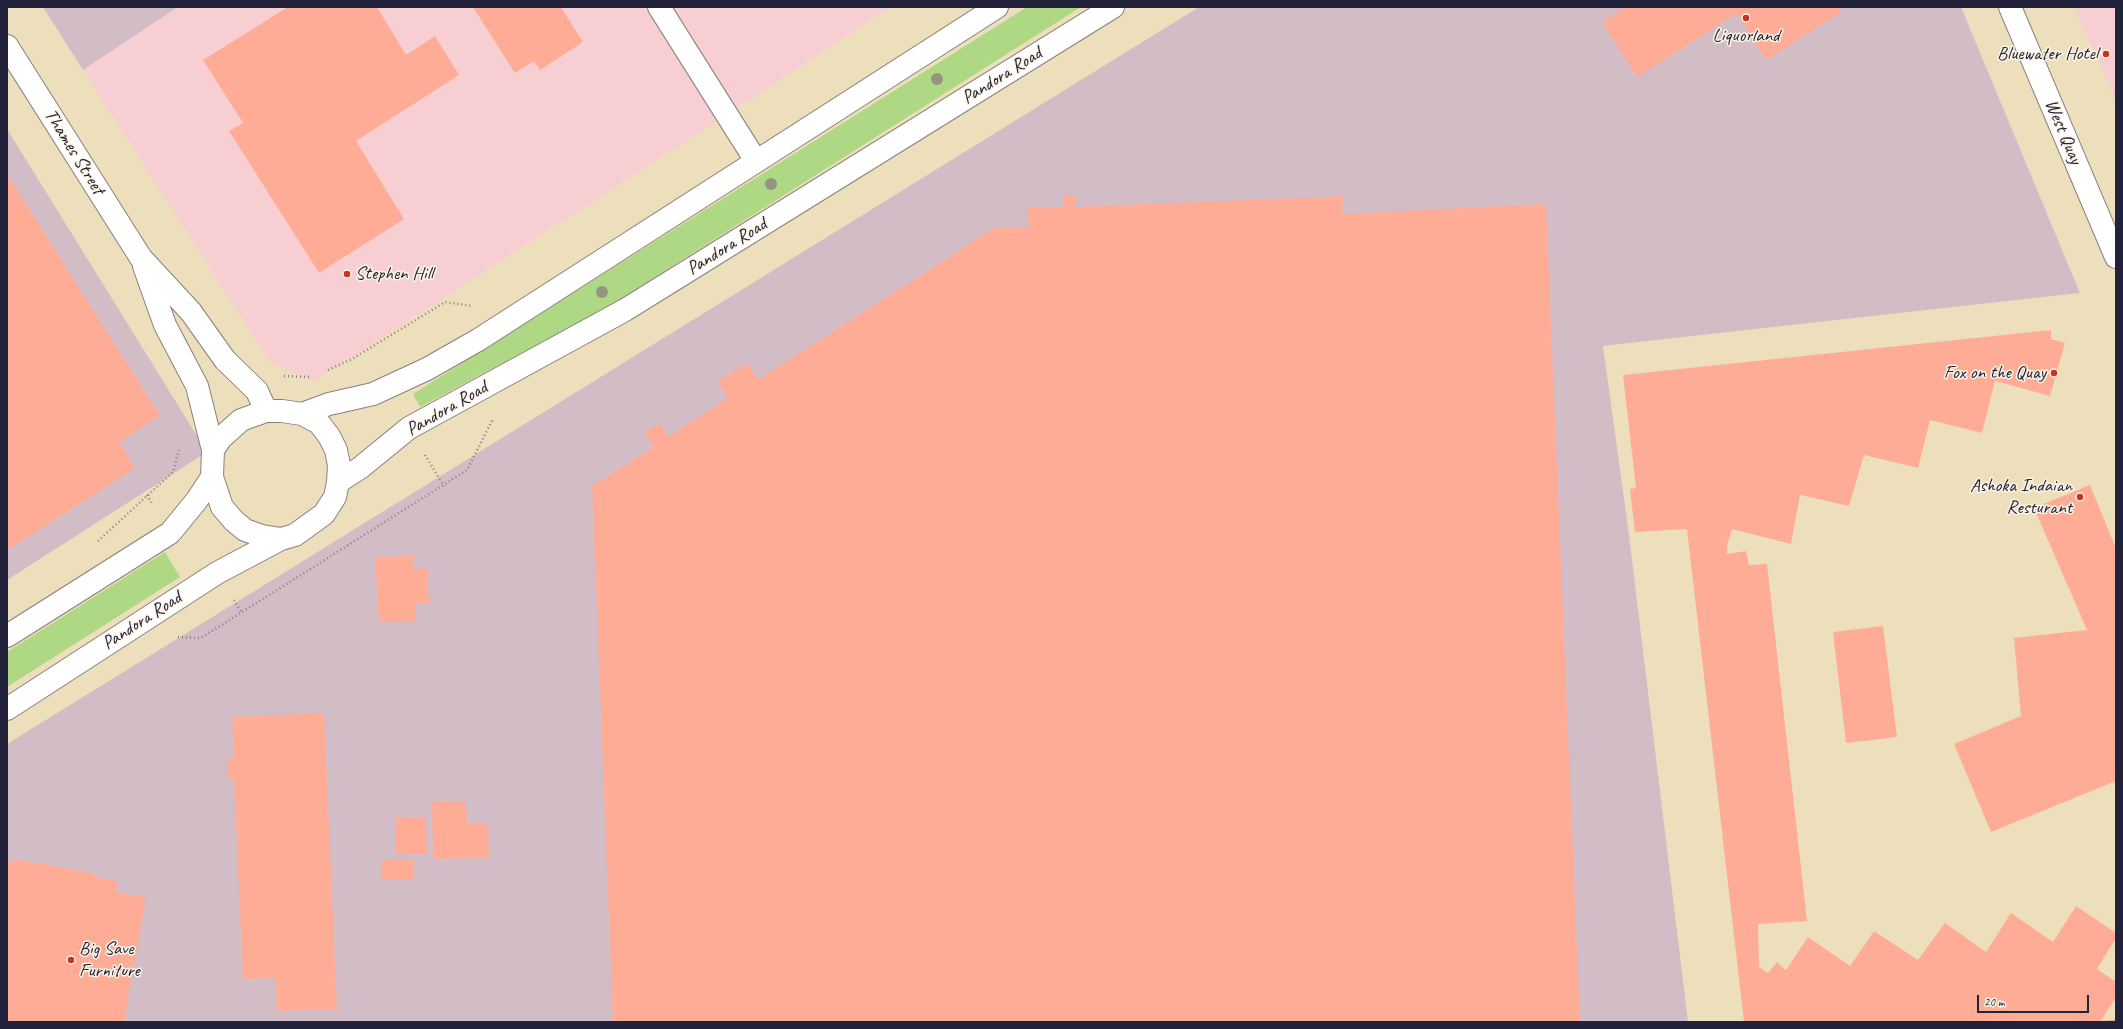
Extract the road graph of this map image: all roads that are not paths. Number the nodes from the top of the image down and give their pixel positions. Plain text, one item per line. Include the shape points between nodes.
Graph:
1 (659, 7) edge
2 (997, 7) edge
3 (1113, 7) edge
4 (2010, 7) edge
5 (7, 46) edge
6 (756, 161) junction
7 (2116, 257) edge
8 (141, 258) junction
9 (266, 411) junction
10 (302, 414) junction
11 (213, 450) junction
12 (212, 477) junction
13 (338, 482) junction
14 (281, 539) junction
15 (7, 636) edge
16 (7, 709) edge

1 - 6 main road
2 - 6 main road
3 - 13 main road, Pandora Road via 626,310 409,428 360,468
4 - 7 main road, West Quay
5 - 8 main road, Thames Street
6 - 10 main road via 478,340 427,369 373,394 328,404
8 - 9 main road, Thames Street via 191,312 225,360 257,391
8 - 11 main road, Thames Street via 165,325 197,386
9 - 10 main road
9 - 11 main road via 241,420 221,438
10 - 13 main road via 319,423 329,436 336,450 339,465
11 - 12 main road
12 - 14 main road via 222,507 234,521 246,530
12 - 15 main road via 170,533
13 - 14 main road via 335,498 324,514 295,535
14 - 16 main road, Pandora Road via 217,572

